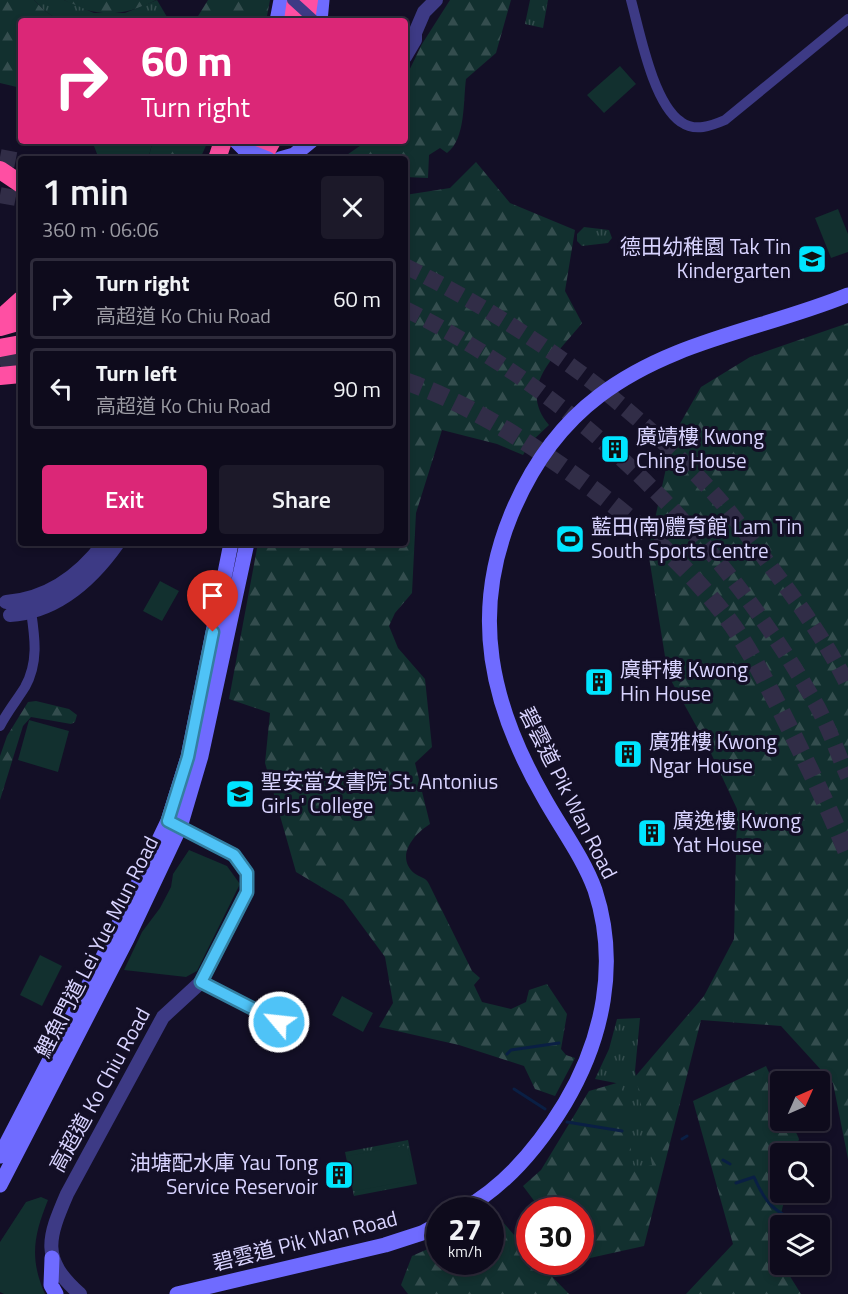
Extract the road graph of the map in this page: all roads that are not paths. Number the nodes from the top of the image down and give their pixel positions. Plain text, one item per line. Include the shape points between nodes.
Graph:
1 (281, 0) edge
2 (294, 0) edge
3 (309, 0) edge
4 (322, 0) edge
5 (630, 0) edge
6 (434, 3) edge
7 (278, 18) edge
8 (293, 18) edge
9 (306, 18) edge
10 (312, 18) edge
11 (320, 18) edge
12 (848, 19) edge
13 (414, 33) edge
14 (408, 52) edge
15 (246, 148) edge
16 (308, 148) edge
17 (262, 156) edge
18 (290, 156) edge
19 (0, 170) edge
20 (18, 182) edge
21 (848, 295) edge
22 (18, 303) edge
23 (0, 319) edge
24 (18, 322) edge
25 (0, 327) edge
26 (18, 332) edge
27 (0, 335) edge
28 (18, 345) edge
29 (0, 348) edge
30 (18, 374) edge
31 (0, 376) edge
32 (101, 546) edge
33 (116, 546) edge
34 (230, 546) edge
35 (246, 546) edge
36 (30, 606) junction
37 (8, 608) dead end
38 (0, 726) edge
39 (174, 824) junction
40 (201, 982) junction
41 (279, 1022) dead end
42 (0, 1156) edge
43 (0, 1185) edge
44 (483, 1197) edge
45 (426, 1231) edge
46 (52, 1258) junction
47 (56, 1294) edge
48 (80, 1294) edge
49 (177, 1294) edge

1 - 7 main road
2 - 8 highway
2 - 10 street, bridge
3 - 9 highway
4 - 11 main road
5 - 12 street via 665,104 682,123 693,127 707,128 725,120
6 - 13 street via 433,12
13 - 14 street via 415,40
15 - 17 main road, bridge
16 - 18 main road
19 - 20 highway
21 - 44 main road, 碧雲道 Pik Wan Road via 706,341 611,387 577,415 544,452 503,533 490,595 491,650 498,696 531,776 588,875 604,932 606,969 597,1034 582,1072 523,1162
22 - 23 highway
24 - 25 highway
26 - 27 highway
28 - 29 highway
30 - 31 highway
32 - 36 street via 66,582
33 - 36 street via 74,591 57,602
34 - 39 main road, 鯉魚門道 Lei Yue Mun Road
35 - 39 main road, 鯉魚門道 Lei Yue Mun Road via 201,756
36 - 37 street
36 - 38 street via 34,664
39 - 40 street, 高超道 Ko Chiu Road via 234,855 245,868 249,881
39 - 42 main road, 鯉魚門道 Lei Yue Mun Road
39 - 43 main road, 鯉魚門道 Lei Yue Mun Road via 128,939
40 - 41 street
40 - 46 street, 高超道 Ko Chiu Road via 163,1017 115,1105 54,1223
45 - 49 main road, 碧雲道 Pik Wan Road via 385,1245
46 - 47 main road via 51,1285
46 - 48 street via 61,1275

